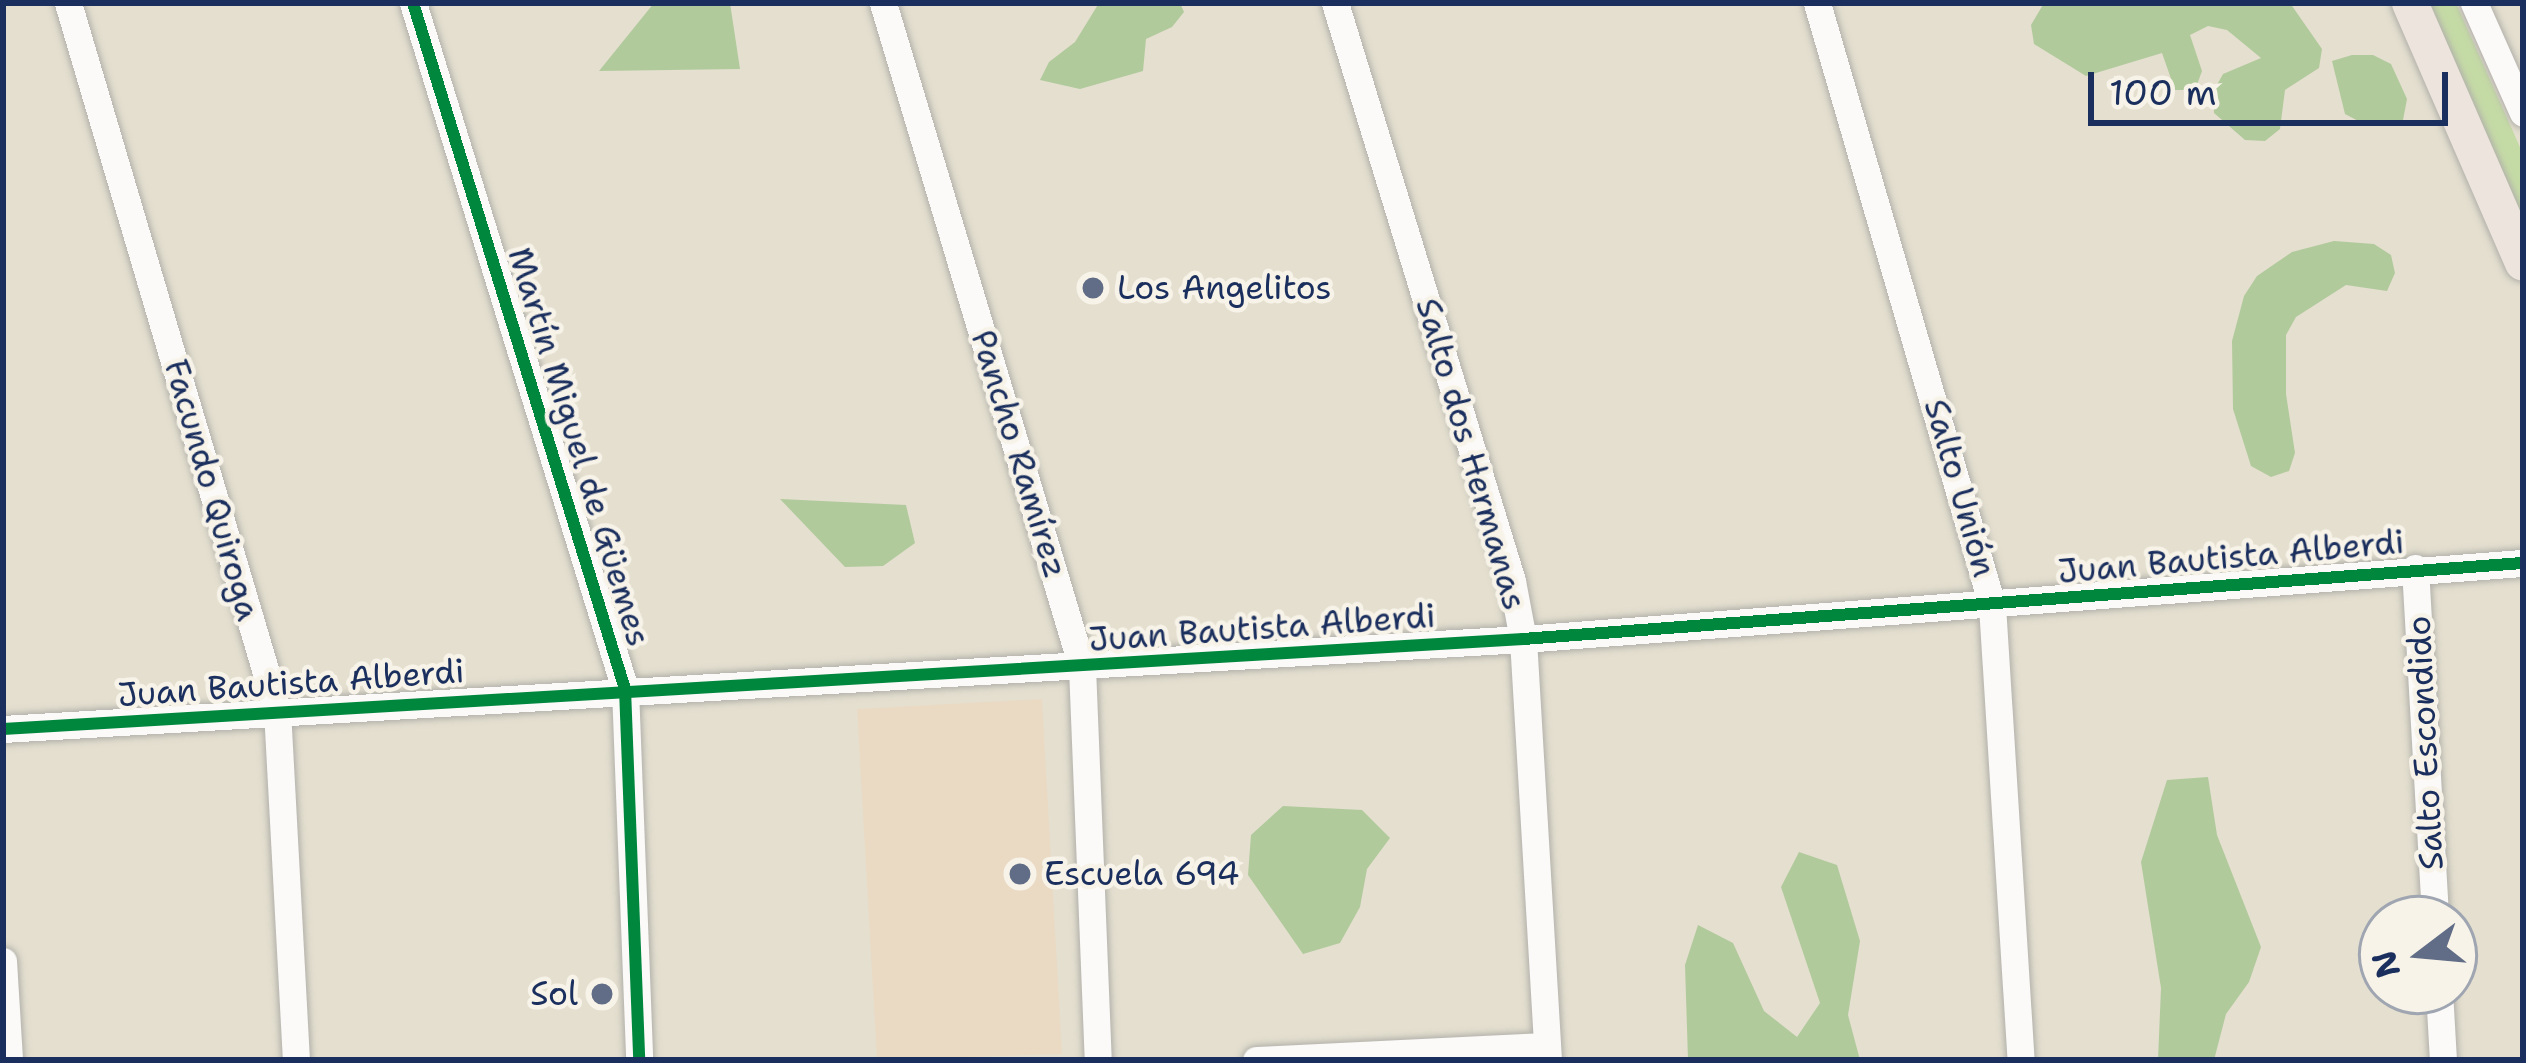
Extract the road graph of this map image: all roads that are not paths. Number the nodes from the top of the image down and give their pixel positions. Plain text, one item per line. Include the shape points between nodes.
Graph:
1 (68, 3) edge
2 (413, 3) edge
3 (884, 3) edge
4 (1335, 3) edge
5 (1817, 3) edge
6 (2410, 3) edge
7 (2474, 3) edge
8 (2523, 113) edge
9 (2523, 263) edge
10 (2523, 563) edge
11 (2414, 568) junction
12 (1992, 605) junction
13 (1523, 638) junction
14 (1082, 667) junction
15 (625, 689) junction
16 (278, 710) junction
17 (3, 729) edge
18 (2434, 895) edge
19 (3, 962) edge
20 (2440, 1015) edge
21 (1548, 1053) edge
22 (1329, 1058) edge
23 (9, 1060) edge
24 (296, 1060) edge
25 (639, 1060) edge
26 (1098, 1060) edge
27 (1256, 1060) edge
28 (2021, 1060) edge
29 (2443, 1060) edge

1 - 16 street, Facundo Quiroga
2 - 15 street, Martín Miguel de Güemes
3 - 14 street, Pancho Ramírez
4 - 13 street, Salto dos Hermanas
5 - 12 street, Salto Unión
6 - 9 main road
7 - 8 street
10 - 11 street, Juan Bautista Alberdi
11 - 12 street, Juan Bautista Alberdi
11 - 18 street, Salto Escondido
12 - 13 street, Juan Bautista Alberdi
12 - 28 street, Salto Unión
13 - 14 street, Juan Bautista Alberdi
13 - 21 street, Salto dos Hermanas
14 - 15 street, Juan Bautista Alberdi
14 - 26 street, Pancho Ramírez
15 - 16 street, Juan Bautista Alberdi
15 - 25 street, Martín Miguel de Güemes
16 - 17 street, Juan Bautista Alberdi
16 - 24 street, Facundo Quiroga
19 - 23 street
20 - 29 street
21 - 22 street
22 - 27 street

